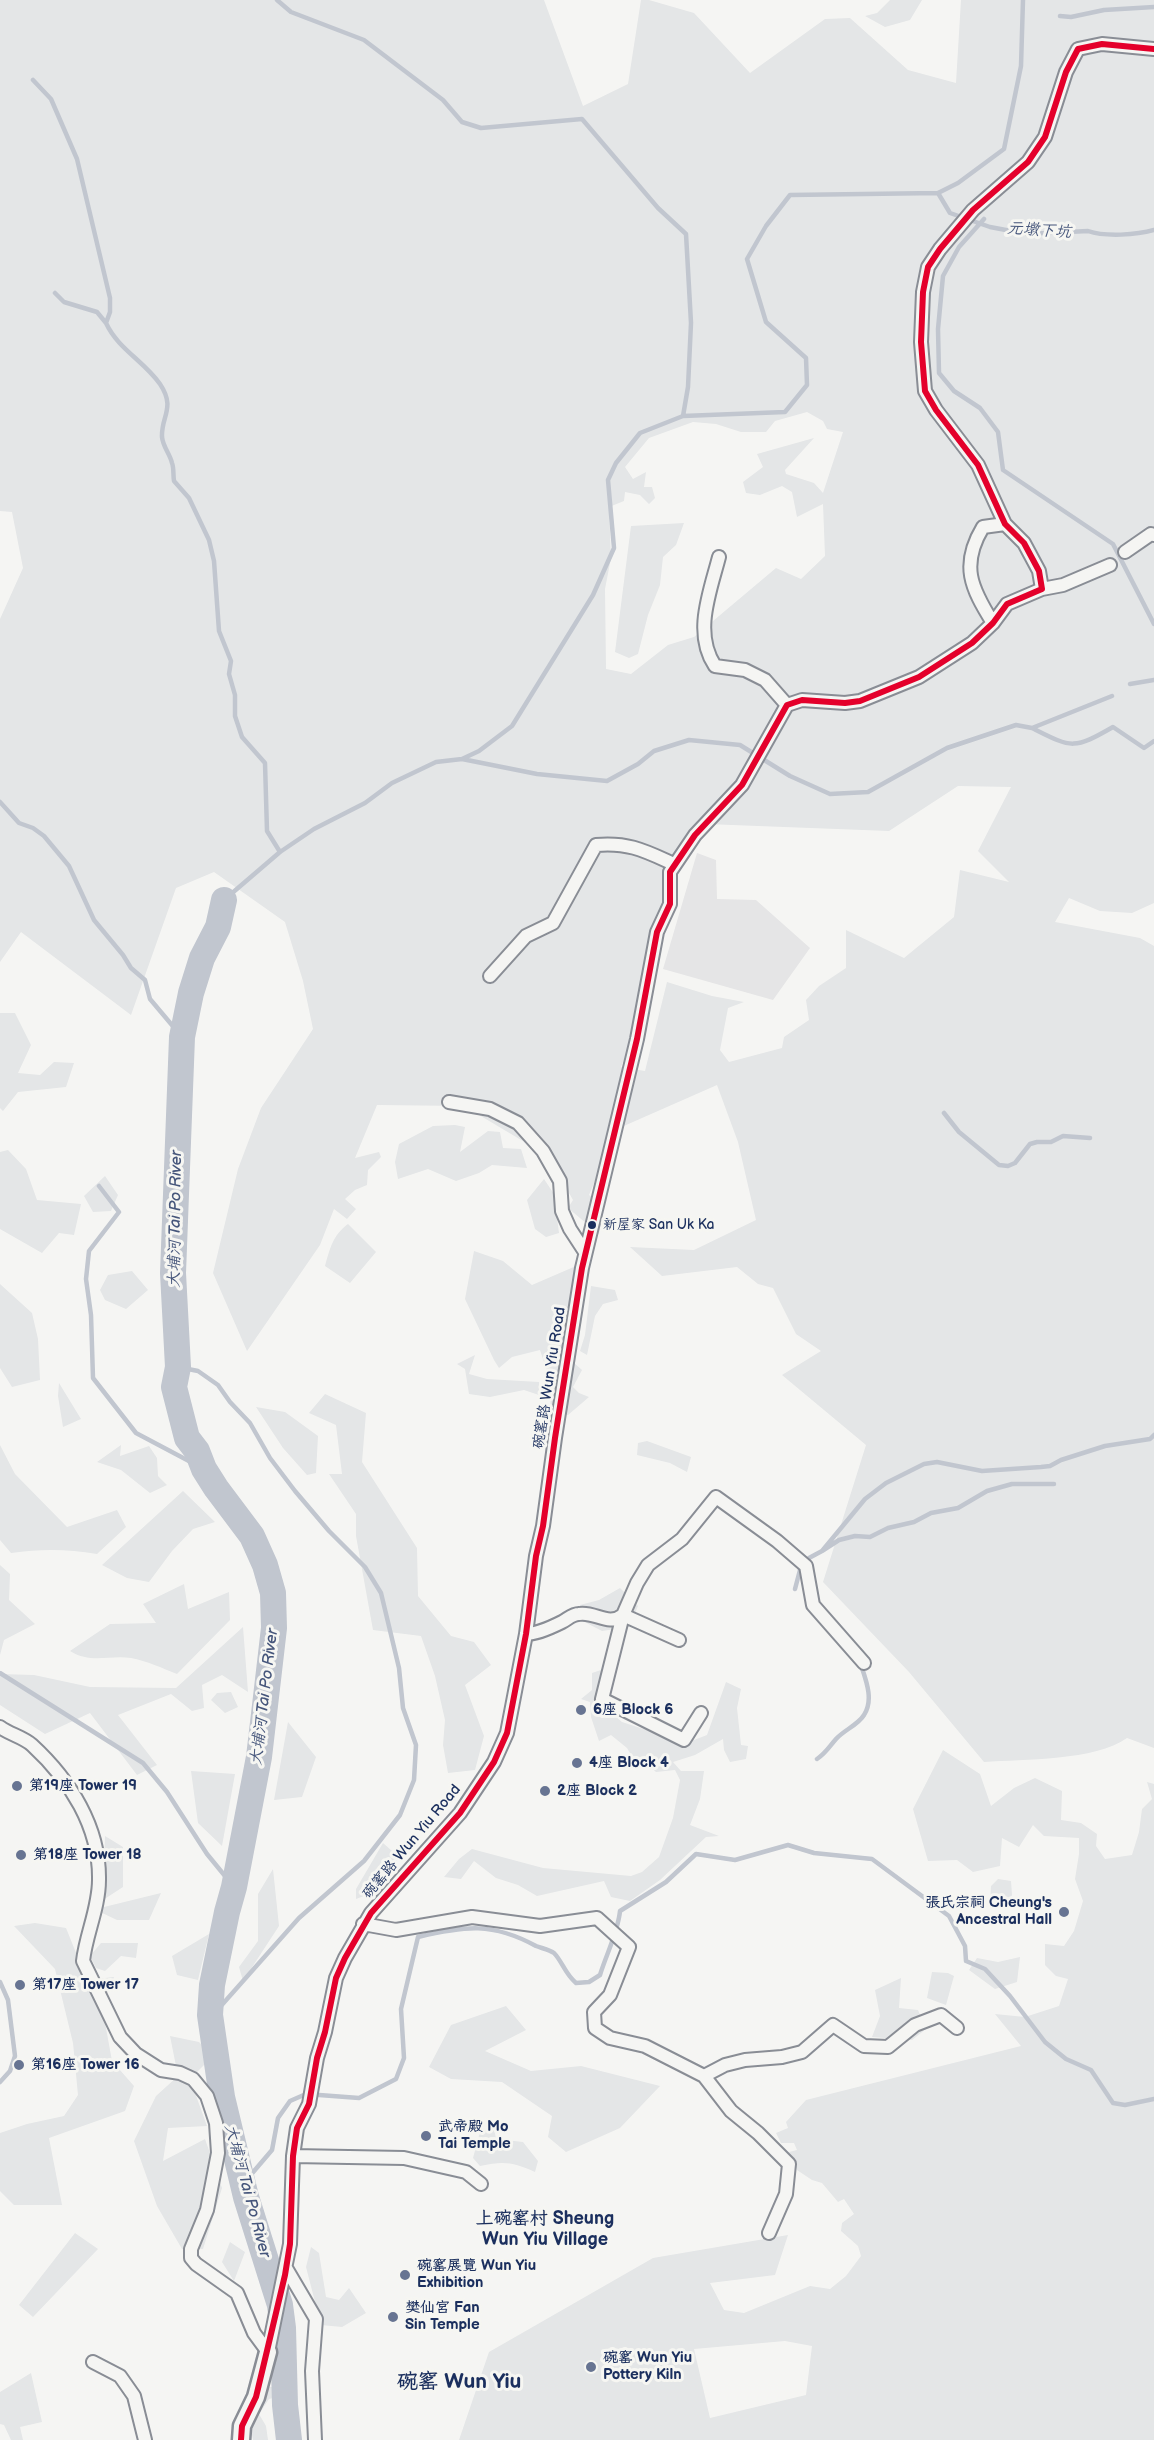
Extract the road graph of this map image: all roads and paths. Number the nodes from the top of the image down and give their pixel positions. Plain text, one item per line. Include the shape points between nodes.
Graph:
1 (1154, 50) edge
2 (1005, 524) junction
3 (1154, 535) edge
4 (1125, 552) dead end
5 (719, 556) dead end
6 (1110, 565) dead end
7 (1042, 589) junction
8 (993, 623) junction
9 (787, 705) junction
10 (674, 864) junction
11 (490, 976) dead end
12 (449, 1102) dead end
13 (585, 1252) junction
14 (623, 1615) junction
15 (526, 1634) junction
16 (680, 1641) dead end
17 (864, 1663) dead end
18 (701, 1713) dead end
19 (0, 1727) edge
20 (363, 1924) junction
21 (957, 2028) dead end
22 (704, 2076) junction
23 (293, 2156) junction
24 (481, 2184) dead end
25 (769, 2233) dead end
26 (286, 2272) junction
27 (268, 2352) junction
28 (93, 2362) dead end
29 (145, 2440) edge
30 (241, 2440) edge
31 (315, 2440) edge

1 - 2 street via 1102,44 1078,50 1066,72 1045,137 1028,162 973,210 928,267 921,342 925,391 978,465
2 - 7 street via 1031,555
2 - 8 street via 983,526 970,557 972,585
3 - 4 street
5 - 9 street via 703,623 705,652 714,666 745,670 765,680
6 - 7 street via 1064,585
7 - 8 street via 1007,604
8 - 9 street via 972,643 919,677 860,701 802,700
9 - 10 street, 碗窰路 Wun Yiu Road via 742,784
10 - 11 street via 619,843 596,845 553,923 526,936
10 - 13 street, 碗窰路 Wun Yiu Road via 669,872 670,904 657,932 637,1039
12 - 13 street via 490,1109 518,1123 543,1151 560,1181 562,1211
13 - 15 street, 碗窰路 Wun Yiu Road
14 - 15 street via 612,1620 575,1614
14 - 16 street
14 - 17 street via 648,1565 682,1539 716,1497 806,1566 813,1605
14 - 18 street via 602,1699 684,1740
15 - 20 street, 碗窰路 Wun Yiu Road via 507,1734 494,1762 460,1813
19 - 27 street via 30,1744 62,1777 87,1818 99,1880 83,1961 120,2037 136,2054 161,2070 193,2079 207,2096 216,2124 218,2153 207,2210 191,2258 237,2293 254,2333
20 - 22 street via 396,1930 472,1917 540,1926 597,1918 629,1947 610,1995 594,2012 595,2028 610,2038 645,2046
20 - 23 street, 碗窰路 Wun Yiu Road via 336,1978 309,2104 297,2128
21 - 22 street via 940,2015 915,2025 888,2047 864,2046 833,2025 802,2052 745,2060
22 - 25 street via 731,2111 789,2164 786,2194
23 - 24 street via 404,2158 466,2172
23 - 26 street, 碗窰路 Wun Yiu Road
26 - 27 street, 碗窰路 Wun Yiu Road
26 - 31 street via 316,2319 312,2371
27 - 30 street via 256,2397 242,2426
28 - 29 street via 120,2376 134,2396

